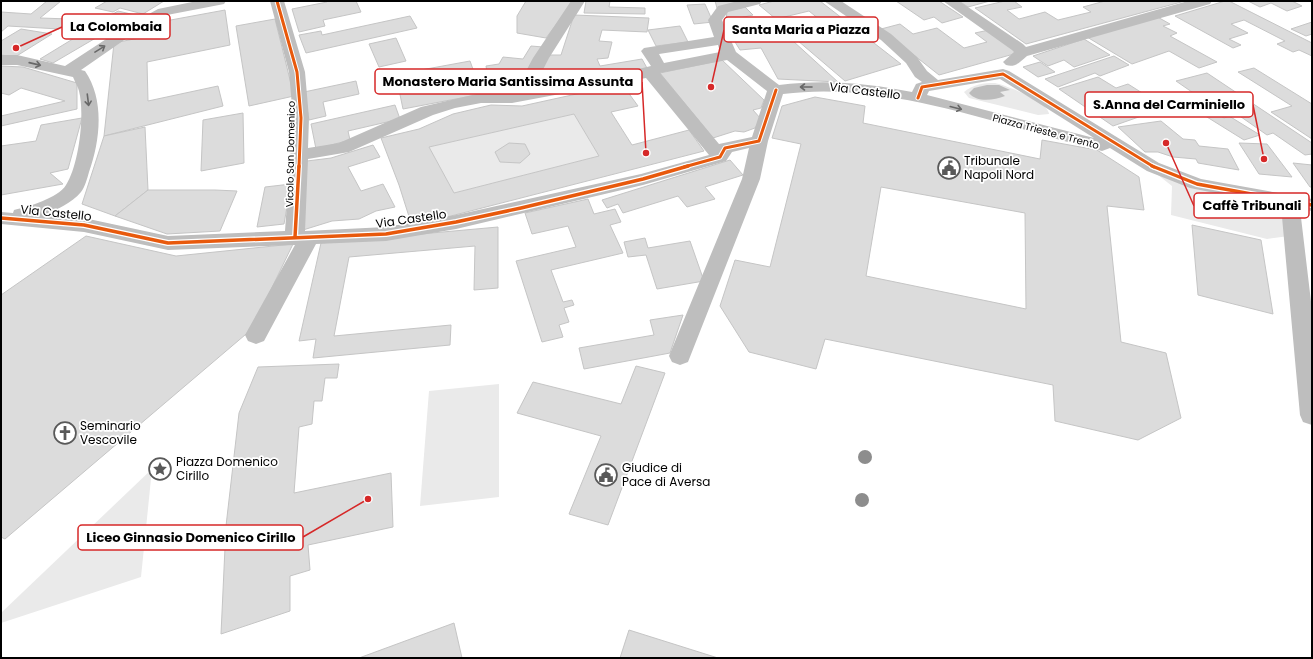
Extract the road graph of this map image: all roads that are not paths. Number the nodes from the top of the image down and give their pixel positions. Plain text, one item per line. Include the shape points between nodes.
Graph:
1 (219, 1) edge
2 (277, 1) edge
3 (578, 1) edge
4 (755, 1) edge
5 (831, 1) edge
6 (950, 1) edge
7 (1205, 1) edge
8 (723, 40) junction
9 (1022, 53) junction
10 (730, 55) junction
11 (1, 60) edge
12 (68, 71) junction
13 (654, 71) junction
14 (1002, 74) junction
15 (934, 84) junction
16 (776, 90) junction
17 (512, 98) junction
18 (918, 98) junction
19 (759, 142) junction
20 (1127, 153) junction
21 (299, 154) junction
22 (720, 157) junction
23 (1290, 200) junction
24 (1312, 205) edge
25 (2, 218) edge
26 (302, 238) junction
27 (256, 335) dead end
28 (680, 356) dead end
29 (1310, 383) edge
30 (1312, 415) edge

12 -> 1 street via 120,36 163,12
2 - 21 street, Vicolo San Domenico via 297,72
3 - 17 street via 545,51 524,91
4 - 8 street via 723,9 715,20
5 - 15 street via 886,37
6 - 9 street via 996,30
7 - 9 street via 1137,18
8 - 10 street
8 - 13 street via 649,51
9 - 14 street via 1007,65
10 - 13 street
10 - 16 street
11 -> 12 street via 17,60
12 -> 25 street via 79,74 87,91 90,119 86,155 74,189 51,206 32,213
13 - 17 street
13 - 22 street via 653,75
14 - 15 street
14 - 20 street, Piazza Trieste e Trento
15 - 18 street via 922,87
18 -> 16 street, Via Castello via 837,86
16 - 19 street
17 - 21 street via 481,98 426,111 343,148
18 -> 20 street, Piazza Trieste e Trento via 1045,129
19 - 22 street, Via Castello via 726,148
19 - 28 street via 751,179
20 - 23 street via 1153,167 1197,184
21 - 26 street, Vicolo San Domenico
22 - 26 street, Via Castello via 643,179 456,222 386,234
23 - 24 street
23 - 29 street
25 - 26 street, Via Castello via 84,225 168,243
26 - 27 street
29 - 30 street

